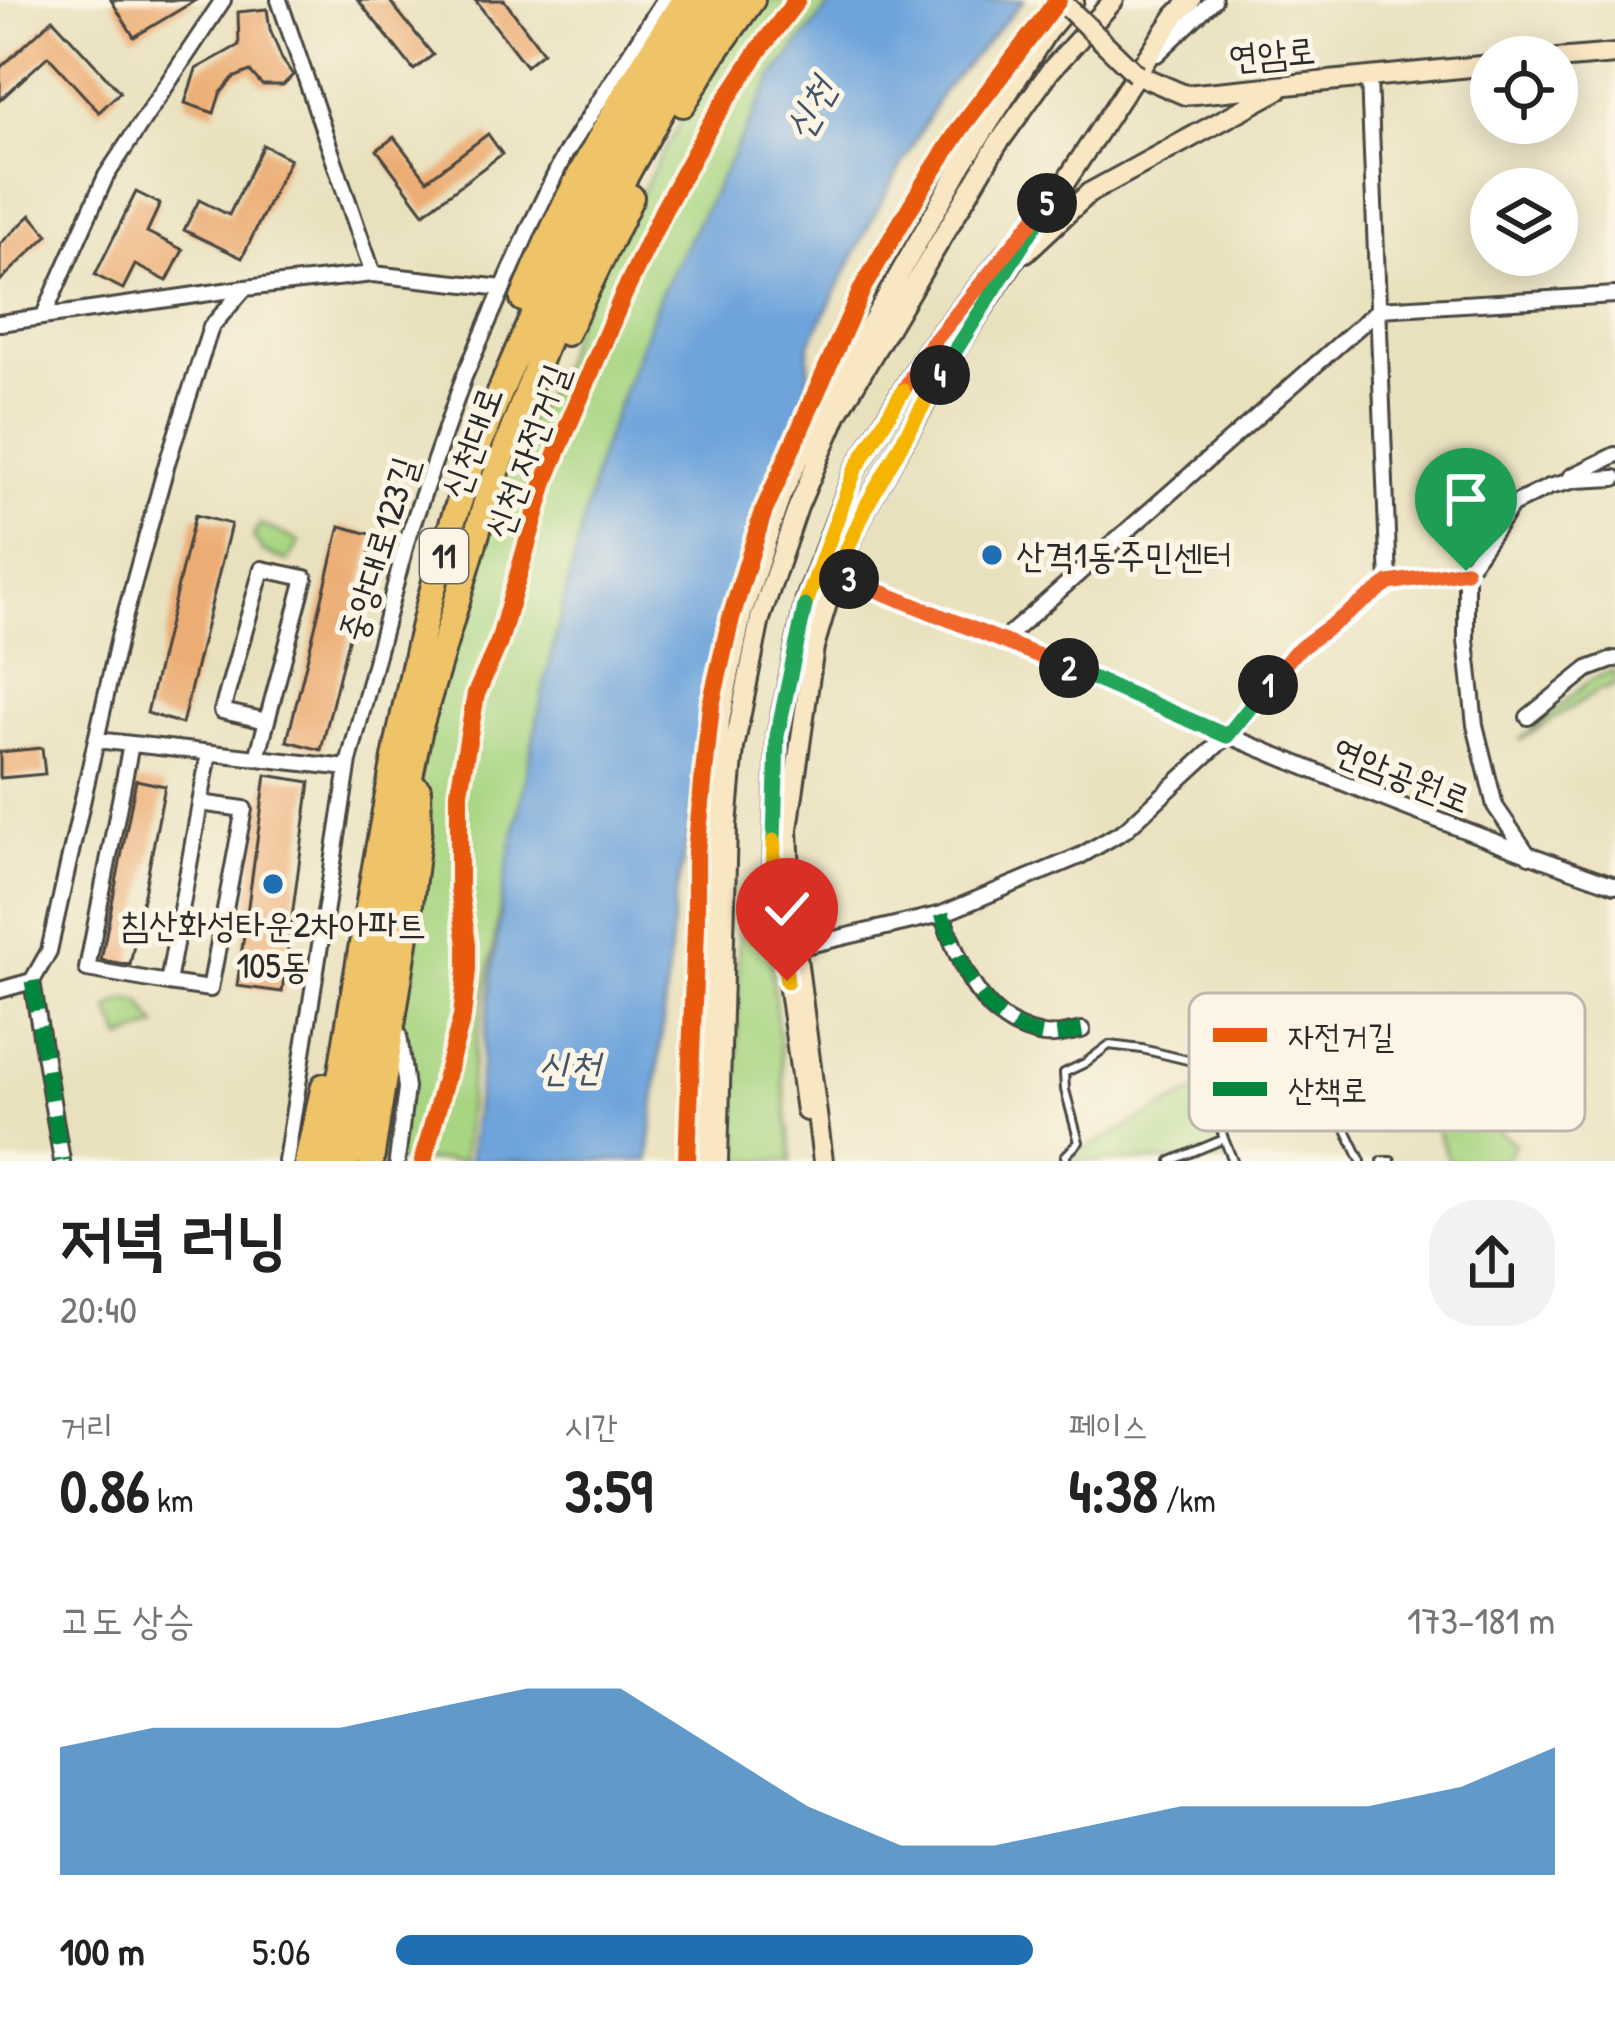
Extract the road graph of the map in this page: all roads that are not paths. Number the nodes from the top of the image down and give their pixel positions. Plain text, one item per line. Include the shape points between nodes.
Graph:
1 (223, 0) edge
2 (279, 0) edge
3 (664, 0) edge
4 (683, 0) edge
5 (706, 0) edge
6 (732, 0) edge
7 (752, 0) edge
8 (1060, 0) edge
9 (1074, 0) edge
10 (1114, 0) edge
11 (1191, 0) edge
12 (1214, 0) edge
13 (1615, 54) edge
14 (1578, 57) edge
15 (1470, 67) edge
16 (1136, 74) junction
17 (1369, 77) junction
18 (1288, 85) junction
19 (1058, 189) junction
20 (1007, 270) junction
21 (373, 274) junction
22 (245, 288) junction
23 (503, 288) junction
24 (1615, 295) edge
25 (1379, 308) junction
26 (44, 315) junction
27 (0, 323) edge
28 (1615, 455) edge
29 (1615, 478) edge
30 (1549, 487) junction
31 (489, 492) junction
32 (460, 497) junction
33 (1466, 571) junction
34 (836, 574) junction
35 (1389, 583) junction
36 (1003, 640) junction
37 (1615, 659) edge
38 (1528, 717) dead end
39 (267, 721) junction
40 (1227, 736) junction
41 (96, 740) junction
42 (130, 744) junction
43 (416, 748) junction
44 (209, 753) junction
45 (257, 758) junction
46 (348, 768) junction
47 (200, 802) junction
48 (1529, 856) junction
49 (1615, 886) edge
50 (942, 914) junction
51 (366, 921) junction
52 (796, 948) junction
53 (32, 981) junction
54 (168, 983) junction
55 (0, 990) edge
56 (394, 1010) junction
57 (1082, 1030) dead end
58 (1189, 1061) edge
59 (1221, 1131) edge
60 (1347, 1131) edge
61 (1224, 1139) junction
62 (62, 1161) edge
63 (286, 1161) edge
64 (307, 1161) edge
65 (326, 1161) edge
66 (347, 1161) edge
67 (371, 1161) edge
68 (397, 1161) edge
69 (701, 1161) edge
70 (718, 1161) edge
71 (820, 1161) edge
72 (1067, 1161) edge
73 (1171, 1161) edge
74 (1233, 1161) edge
75 (1361, 1161) edge

1 - 26 street via 106,176
2 - 21 street
3 - 23 street, 중앙대로123길 via 564,156
4 - 32 highway via 527,286 475,420
5 - 32 highway, 신천대로 / 11 via 623,130 561,255
6 - 31 highway, 신천대로 / 11 via 576,265
7 - 31 highway via 652,157
8 - 16 main road, bridge
9 - 69 main road via 960,168 824,406 782,496 742,614 720,721 709,838
10 - 70 main road via 997,145 838,413 797,507 760,619 734,748
11 - 16 main road
12 - 16 street
13 - 14 main road
15 - 17 main road, 연암로
16 - 18 main road, 연암로 via 1185,95
16 - 19 main road
17 - 18 main road, 연암로
17 - 25 street
18 - 20 main road via 1090,193
19 - 20 main road
19 - 71 main road via 928,349 855,470 806,598 777,736 773,876 801,1087
20 - 34 main road via 867,505
21 - 22 street
21 - 23 street
22 - 26 street
22 - 41 street via 211,327
23 - 46 street, 중앙대로123길 via 407,540
24 - 25 street
25 - 35 street
25 - 36 street
26 - 27 street
28 - 30 street
29 - 30 street
30 - 33 street via 1512,505
31 - 43 highway, 신천대로 / 11
32 - 51 highway, 신천대로 / 11 via 382,815
33 - 35 street
33 - 48 street via 1475,725 1495,806
34 - 36 street, 연암공원로
34 - 52 main road via 814,647 788,829
35 - 40 street via 1295,652
36 - 40 street, 연암공원로
37 - 38 street
39 - 39 street via 305,578 262,569 221,711
39 - 45 street
40 - 48 street, 연암공원로
40 - 50 street via 1125,830
41 - 42 street
41 - 53 street via 49,951
42 - 44 street
42 - 54 street via 88,969
43 - 56 highway via 419,829
43 - 66 highway, 신천대로 / 11
44 - 45 street
44 - 47 street
45 - 46 street
46 - 63 street, 중앙대로123길
47 - 54 street
47 - 54 street via 244,809 211,989
48 - 49 street, 연암공원로
50 - 52 street
50 - 57 street via 958,958 1004,1021 1045,1035
51 - 64 highway
51 - 65 highway, 신천대로 / 11
52 - 71 main road
53 - 55 street
53 - 62 street
56 - 67 highway
56 - 68 street via 406,1078
58 - 72 lane via 1109,1045 1064,1073 1079,1142
59 - 61 lane
60 - 75 lane
61 - 73 lane
61 - 74 lane

